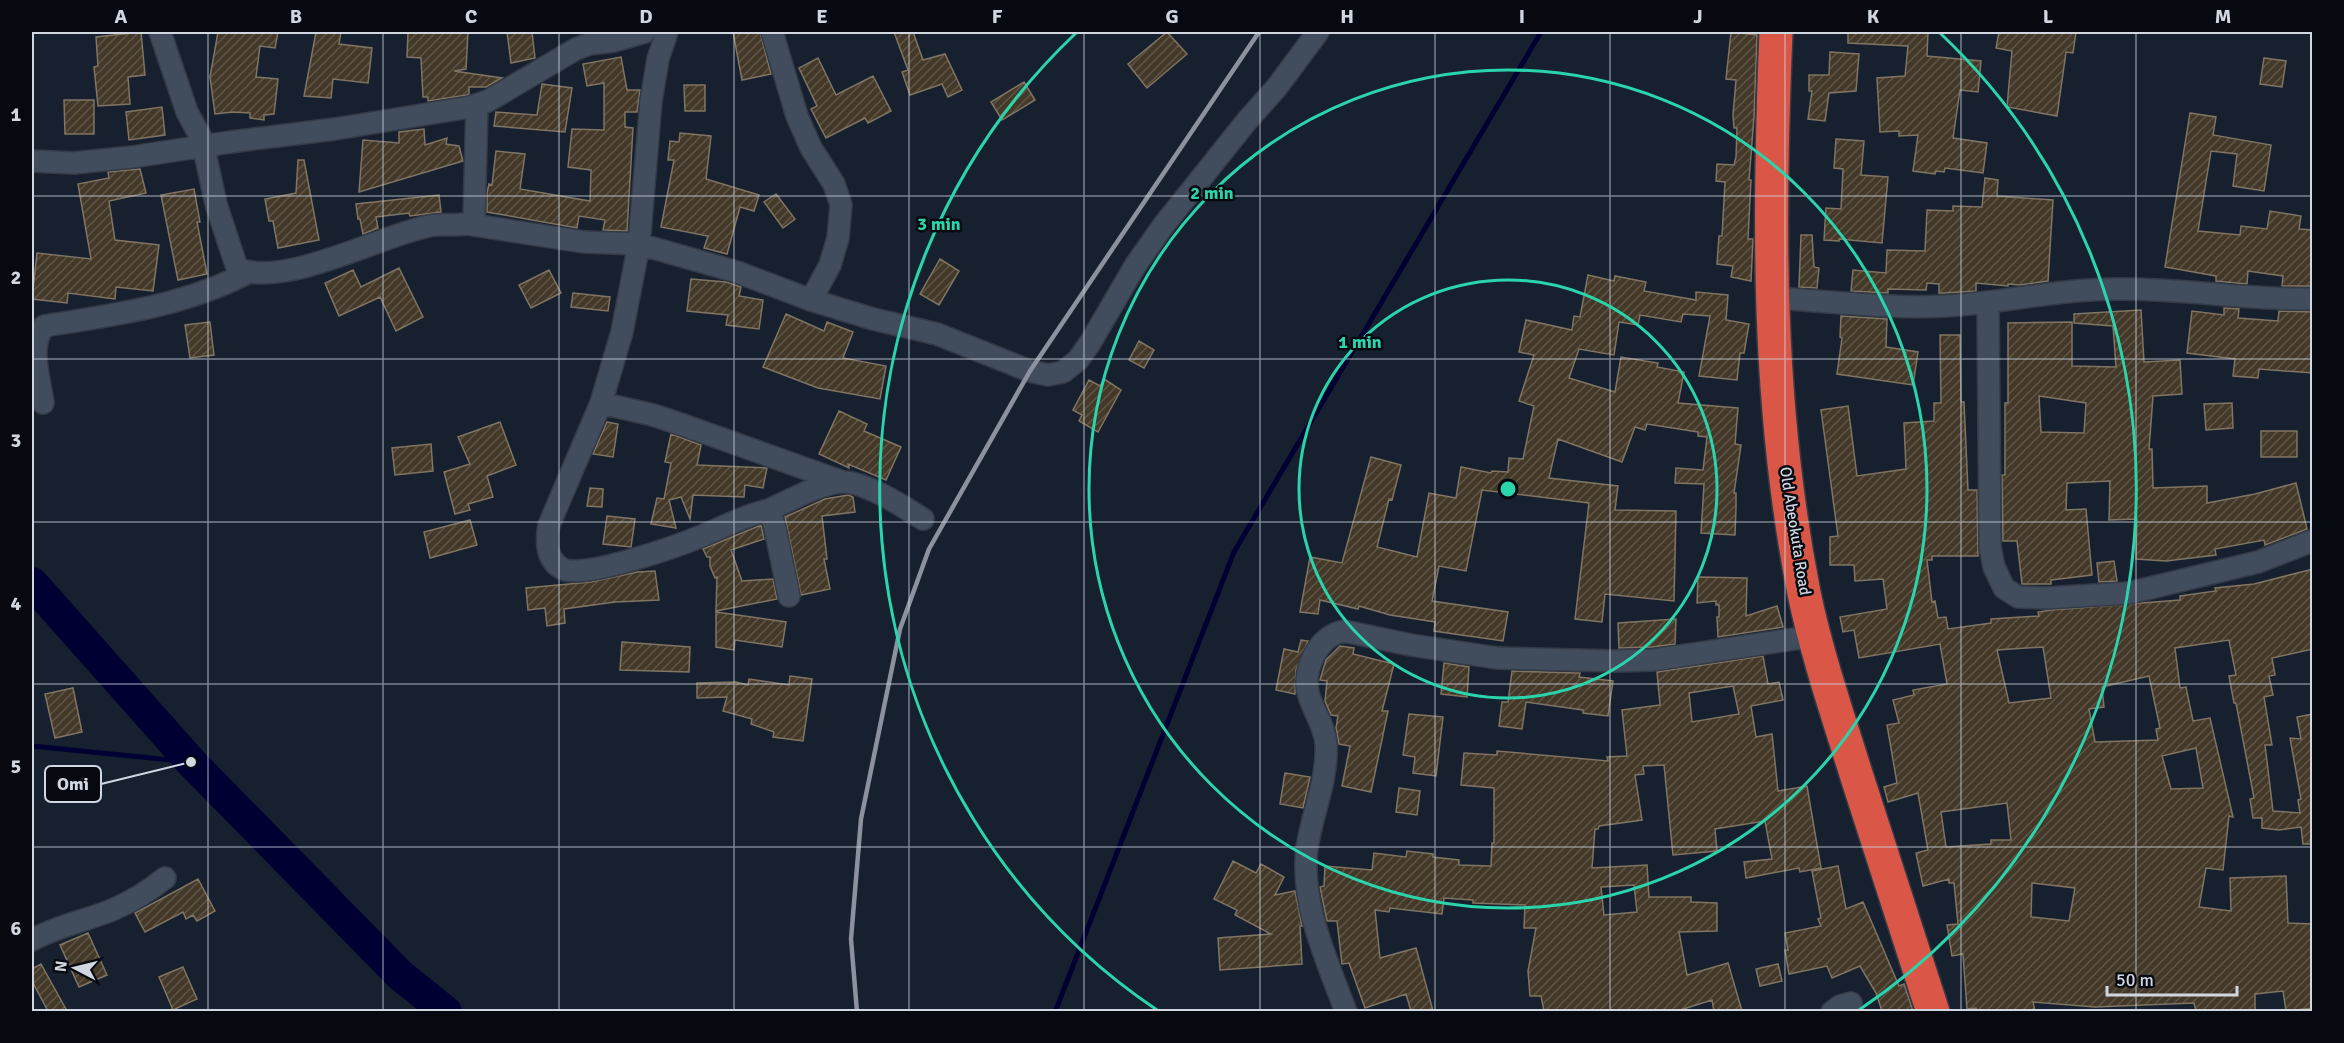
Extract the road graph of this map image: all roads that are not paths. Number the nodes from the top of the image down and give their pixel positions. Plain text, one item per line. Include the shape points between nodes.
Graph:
1 (160, 32) edge
2 (645, 32) edge
3 (667, 32) edge
4 (772, 32) edge
5 (1318, 32) edge
6 (1776, 32) edge
7 (477, 105) junction
8 (206, 147) junction
9 (32, 161) edge
10 (466, 224) junction
11 (639, 244) junction
12 (247, 273) junction
13 (1772, 298) junction
14 (2313, 299) edge
15 (811, 300) junction
16 (1988, 302) junction
17 (43, 403) dead end
18 (601, 403) junction
19 (843, 482) junction
20 (769, 510) junction
21 (923, 519) dead end
22 (2313, 541) edge
23 (789, 596) dead end
24 (1814, 636) junction
25 (165, 878) dead end
26 (32, 940) edge
27 (1346, 1011) edge
28 (1933, 1011) edge

1 - 8 street via 187,112
2 - 7 street via 576,49
3 - 11 street via 651,101
4 - 15 street via 797,116 834,184 841,205 830,265
5 - 15 street via 1163,226 1090,343 1063,372 1048,375 1030,371 937,334
6 - 13 highway, Old Abeokuta Road via 1771,158
7 - 8 street
7 - 10 street via 474,220
8 - 9 street via 74,163
8 - 12 street via 216,204 232,258 237,268
10 - 11 street via 584,242
10 - 12 street via 430,225 284,272
11 - 15 street via 737,272
11 - 18 street via 622,332
12 - 17 street via 194,296 135,311 44,326 37,334 36,350
13 - 16 street via 1943,306
13 - 24 highway, Old Abeokuta Road via 1779,430
14 - 16 street via 2117,289
16 - 22 street via 1990,547 2004,588 2018,597 2128,593 2258,562
18 - 19 street via 653,415
18 - 20 street via 549,525 549,554 564,570 579,572 606,567
19 - 20 street
19 - 21 street via 874,492
20 - 23 street
24 - 27 street via 1653,660 1616,661 1497,658 1344,631 1333,633 1322,642 1309,672 1308,692 1326,743 1307,847 1306,874 1313,922
24 - 28 highway, Old Abeokuta Road
25 - 26 street via 112,910

